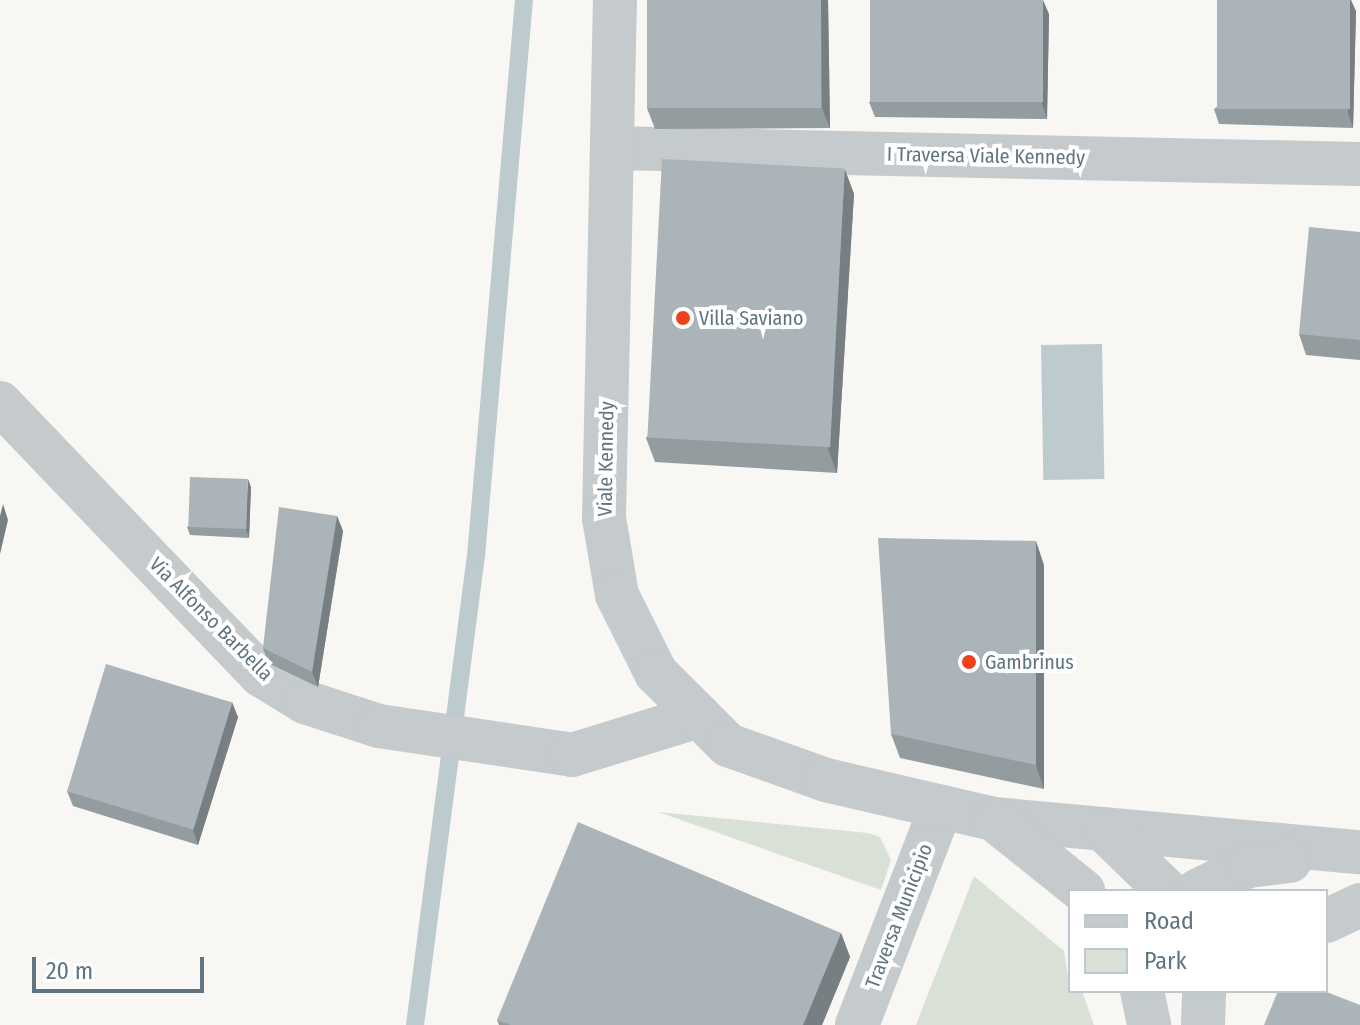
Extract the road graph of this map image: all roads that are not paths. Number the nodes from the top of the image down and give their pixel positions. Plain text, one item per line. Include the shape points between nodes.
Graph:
1 (615, 0) edge
2 (612, 148) junction
3 (1360, 164) edge
4 (0, 403) edge
5 (699, 716) junction
6 (941, 807) junction
7 (994, 819) junction
8 (1105, 831) junction
9 (1358, 852) edge
10 (1081, 889) edge
11 (1165, 889) edge
12 (1201, 889) edge
13 (1360, 899) edge
14 (1328, 904) edge
15 (1360, 905) edge
16 (1328, 920) edge
17 (1142, 993) edge
18 (857, 1025) edge
19 (1149, 1025) edge

1 - 2 street, Viale Kennedy
2 - 3 street, I Traversa Viale Kennedy
2 - 5 street, Viale Kennedy via 604,518 617,595 656,673
4 - 5 street, Via Alfonso Barbella via 261,675 305,702 379,726 555,753
5 - 6 street, Viale Kennedy via 728,745 826,780
6 - 7 street, Viale Kennedy
6 - 18 street, Traversa Municipio
7 - 8 street, Viale Kennedy
7 - 10 street
8 - 9 street, Viale Kennedy
8 - 11 street
9 - 12 street via 1248,866
13 - 14 street
15 - 16 street
17 - 19 street

